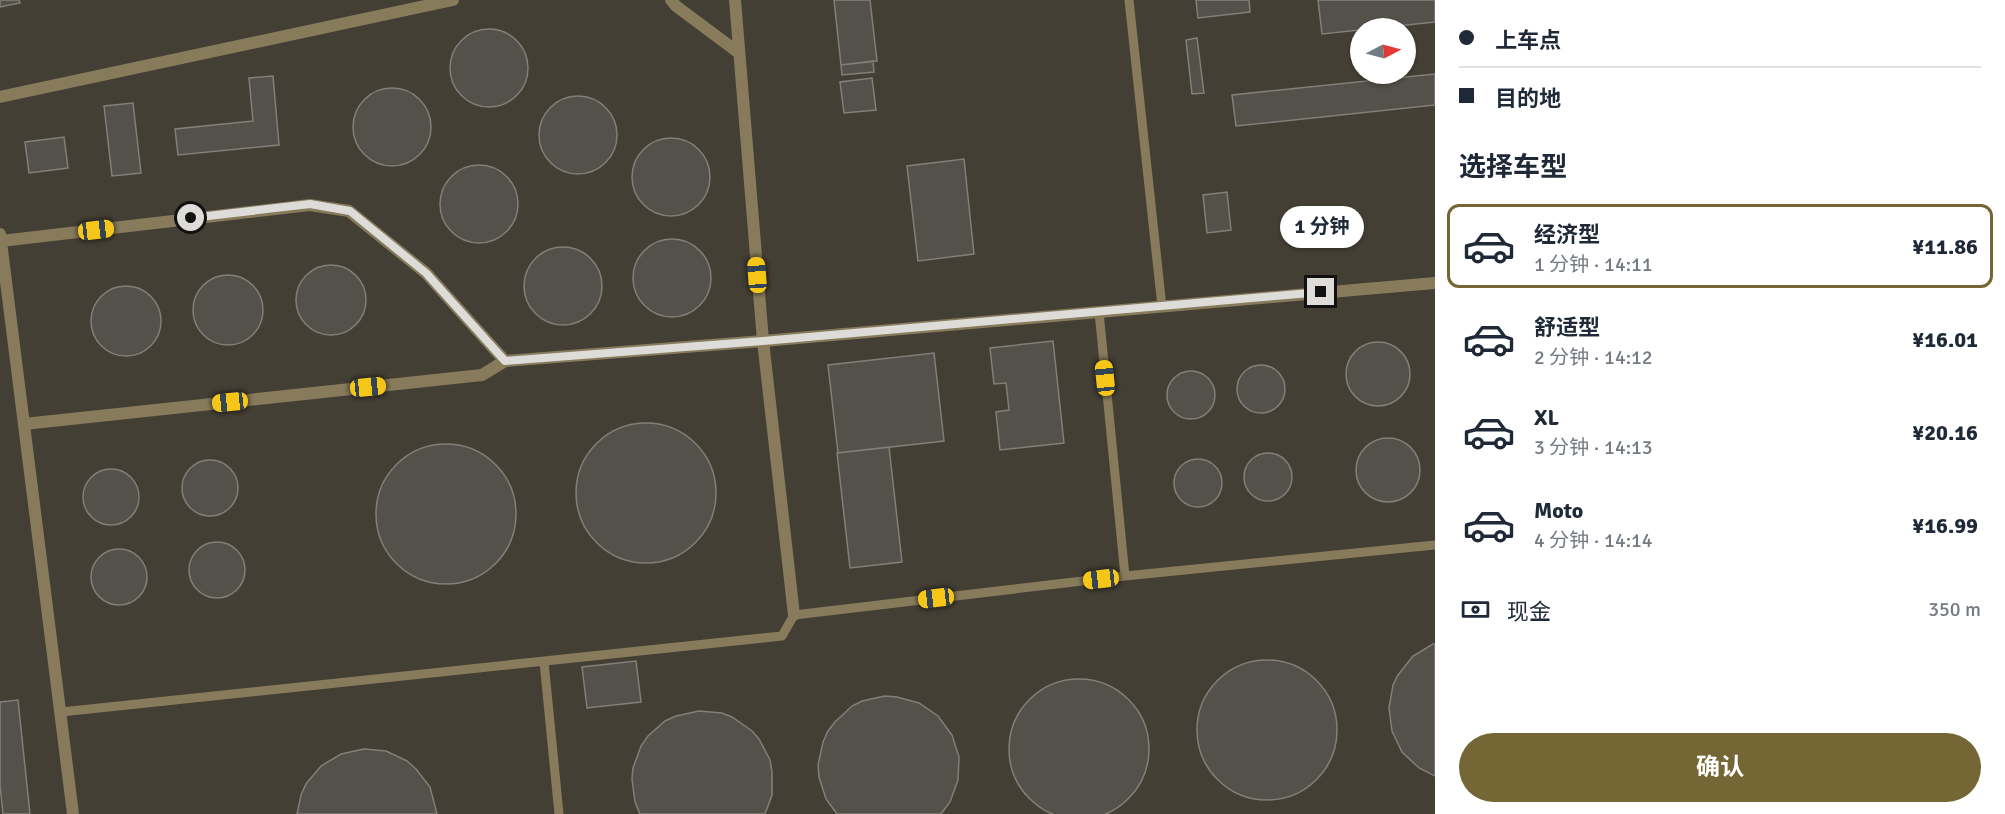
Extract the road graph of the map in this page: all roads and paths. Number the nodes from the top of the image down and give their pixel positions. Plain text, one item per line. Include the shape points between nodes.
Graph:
1 (453, 0) edge
2 (671, 0) edge
3 (735, 0) edge
4 (1129, 0) edge
5 (740, 53) junction
6 (0, 97) edge
7 (1, 238) edge
8 (1435, 283) edge
9 (1162, 307) junction
10 (1098, 312) junction
11 (763, 341) junction
12 (505, 361) junction
13 (24, 424) junction
14 (1435, 545) edge
15 (1125, 576) junction
16 (794, 615) junction
17 (544, 662) junction
18 (61, 712) junction
19 (73, 814) edge
20 (559, 814) edge

1 - 6 street
2 - 5 street
3 - 5 street
4 - 9 lane
5 - 11 street
7 - 12 street via 310,204 350,211 426,273
7 - 13 street
8 - 9 street
9 - 10 street
10 - 11 street
10 - 15 lane
11 - 12 street
11 - 16 street
12 - 13 street via 482,375
13 - 18 street
14 - 15 lane
15 - 16 lane
16 - 17 lane via 782,636
17 - 18 lane
17 - 20 lane
18 - 19 street

